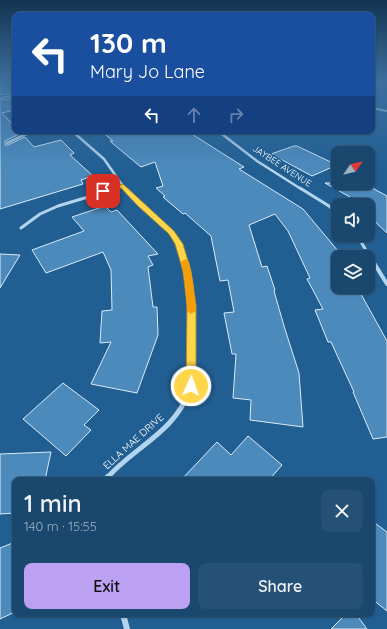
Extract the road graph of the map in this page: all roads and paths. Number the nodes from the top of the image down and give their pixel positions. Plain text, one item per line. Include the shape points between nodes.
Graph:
1 (26, 134) edge
2 (75, 134) edge
3 (222, 134) edge
4 (7, 143) dead end
5 (123, 186) junction
6 (331, 208) edge
7 (21, 228) dead end
8 (361, 242) edge
9 (387, 284) edge
10 (109, 477) edge
11 (124, 617) edge
12 (127, 629) edge

1 - 4 street
2 - 5 street, ELLA MAE DRIVE via 105,160
3 - 6 street, JAYBEE AVENUE via 257,161
5 - 7 street via 52,209 35,217
5 - 10 street, ELLA MAE DRIVE via 171,232 179,244 189,282 192,378 186,400 175,417
8 - 9 street
11 - 12 street

